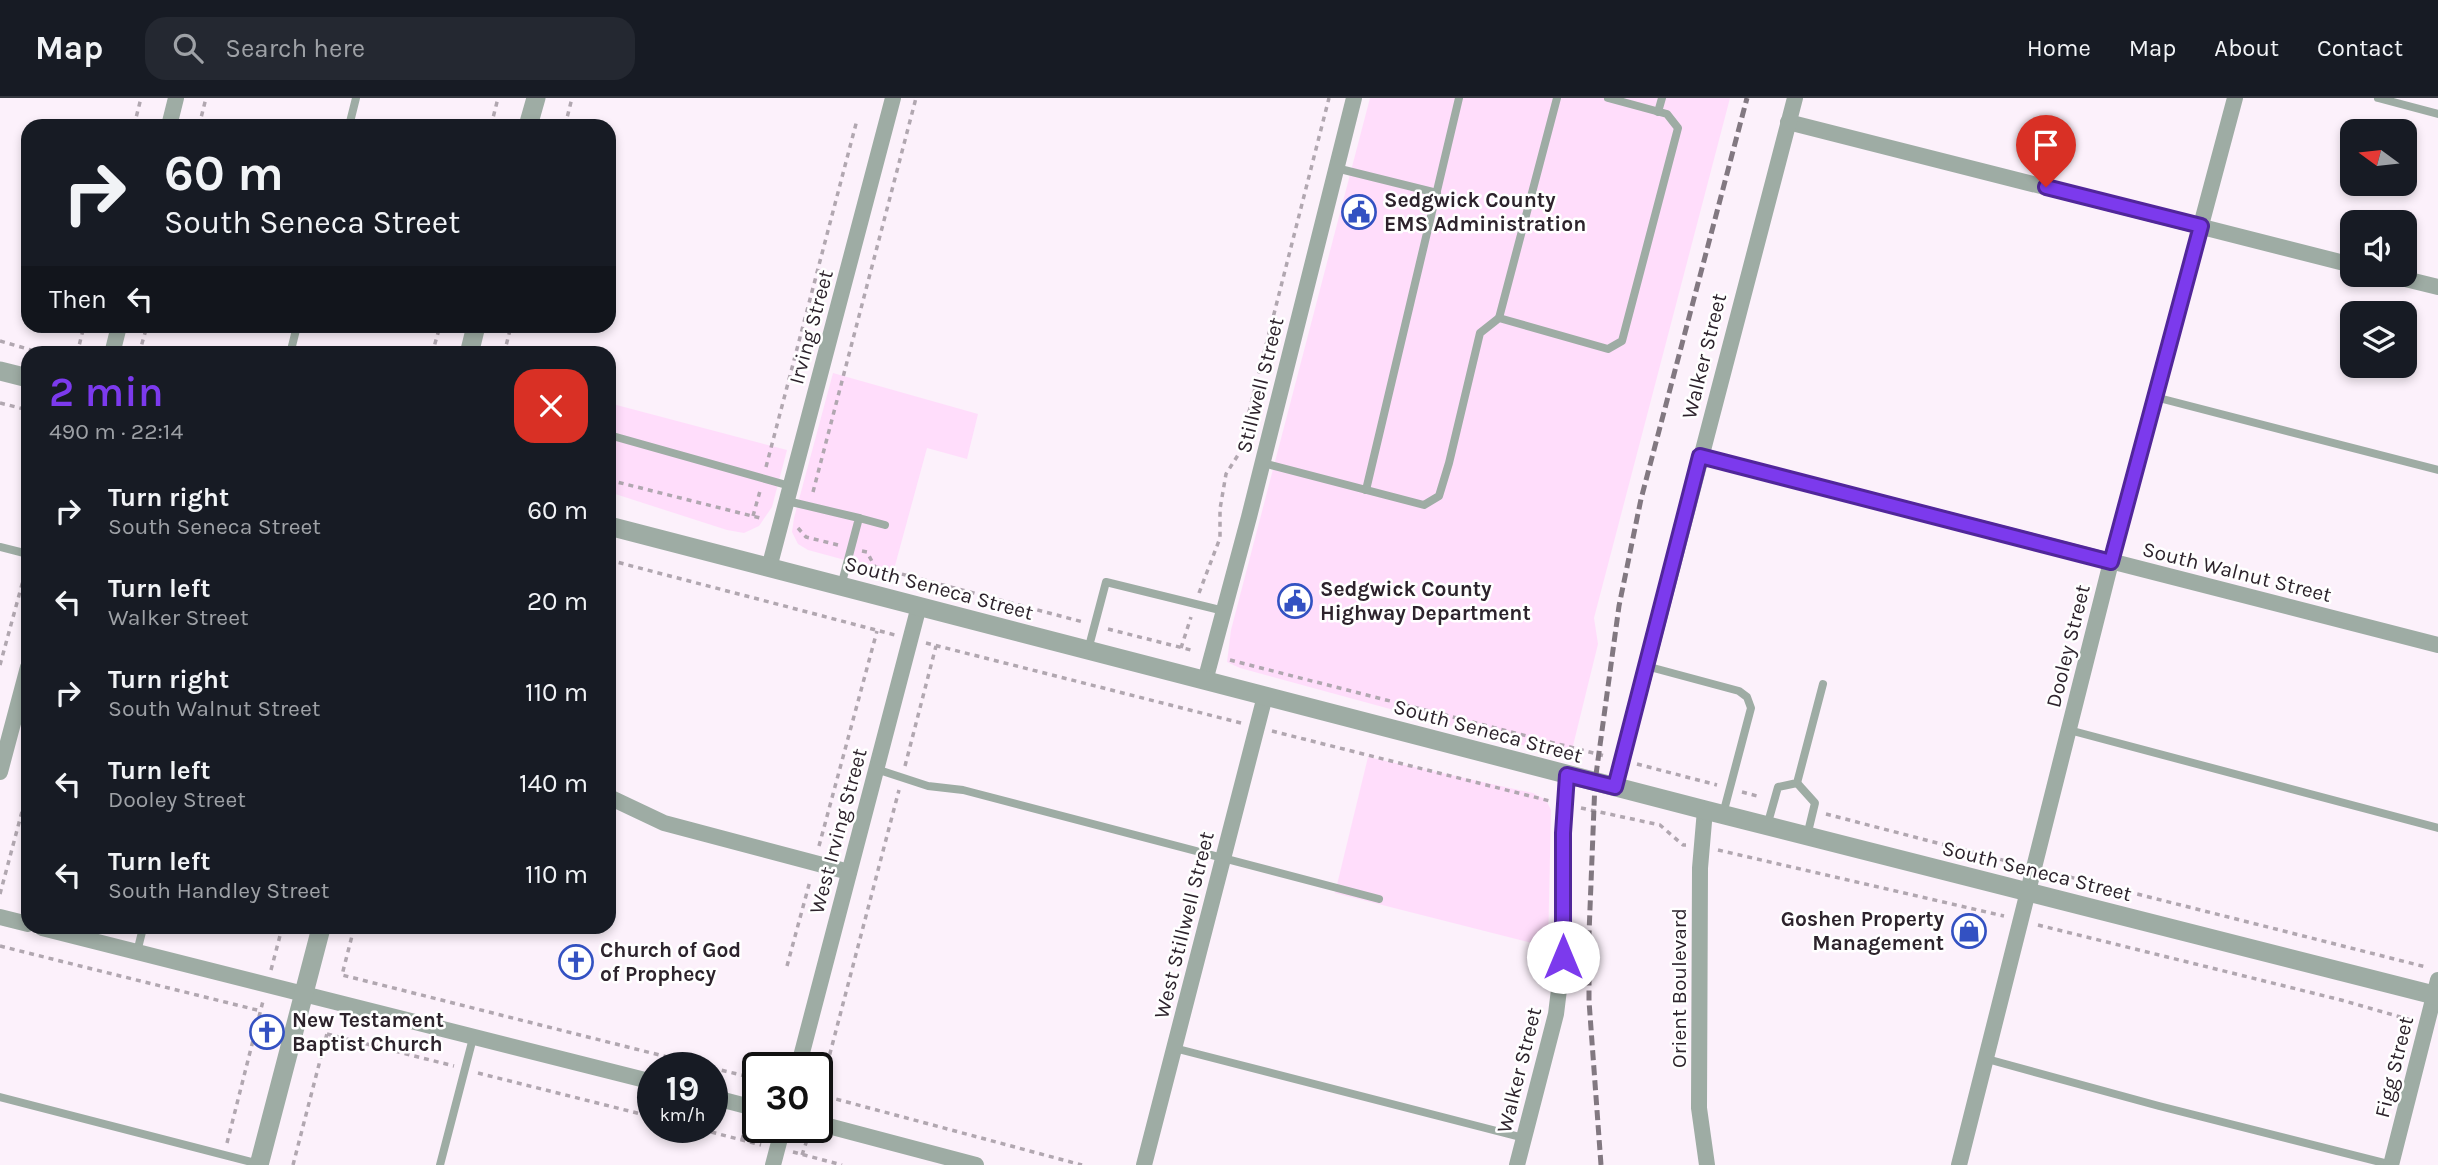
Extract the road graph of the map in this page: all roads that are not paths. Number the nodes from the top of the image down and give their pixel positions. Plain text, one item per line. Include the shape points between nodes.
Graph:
1 (176, 98) edge
2 (356, 98) edge
3 (536, 98) edge
4 (1354, 98) edge
5 (1459, 98) edge
6 (1557, 98) edge
7 (1608, 98) edge
8 (1662, 98) edge
9 (1795, 98) edge
10 (2235, 98) edge
11 (2378, 98) edge
12 (889, 99) edge
13 (1658, 112) junction
14 (2438, 114) edge
15 (171, 119) edge
16 (351, 119) edge
17 (530, 119) edge
18 (1788, 122) junction
19 (1336, 168) junction
20 (1437, 193) junction
21 (2201, 226) junction
22 (2340, 262) edge
23 (2417, 282) edge
24 (2438, 287) edge
25 (1499, 318) junction
26 (0, 371) edge
27 (21, 376) edge
28 (2155, 397) junction
29 (616, 437) edge
30 (1700, 456) junction
31 (1263, 463) junction
32 (2438, 470) edge
33 (1366, 490) junction
34 (789, 494) junction
35 (859, 518) junction
36 (885, 525) dead end
37 (616, 528) edge
38 (0, 547) edge
39 (21, 552) edge
40 (2111, 562) junction
41 (769, 568) junction
42 (841, 586) junction
43 (919, 606) junction
44 (1224, 611) junction
45 (2438, 645) edge
46 (1088, 650) junction
47 (1646, 666) junction
48 (1205, 681) junction
49 (1822, 684) dead end
50 (21, 693) edge
51 (1265, 696) junction
52 (2069, 730) junction
53 (876, 769) junction
54 (0, 772) edge
55 (1567, 775) junction
56 (1797, 783) junction
57 (1615, 787) junction
58 (616, 800) edge
59 (1714, 813) junction
60 (1767, 826) junction
61 (2438, 828) edge
62 (1807, 836) junction
63 (1223, 859) junction
64 (849, 872) junction
65 (2029, 892) junction
66 (1379, 899) dead end
67 (0, 917) edge
68 (21, 922) edge
69 (66, 934) edge
70 (142, 934) edge
71 (319, 934) edge
72 (137, 952) junction
73 (2437, 990) edge
74 (303, 995) junction
75 (473, 1038) junction
76 (1174, 1048) junction
77 (803, 1052) edge
78 (1987, 1059) junction
79 (637, 1078) edge
80 (0, 1097) edge
81 (833, 1128) edge
82 (1524, 1138) junction
83 (779, 1143) edge
84 (259, 1165) edge
85 (440, 1165) edge
86 (774, 1165) edge
87 (976, 1165) edge
88 (1144, 1165) edge
89 (1517, 1165) edge
90 (1707, 1165) edge
91 (1959, 1165) edge
92 (2392, 1165) edge

1 - 15 street
2 - 16 lane
3 - 17 street
4 - 19 street, Stillwell Street
5 - 20 lane
6 - 25 lane
7 - 13 lane
8 - 13 lane
9 - 18 street, Walker Street
10 - 21 street, Dooley Street
11 - 14 lane
12 - 34 street, Irving Street
13 - 25 lane via 1667,114 1678,128 1622,341 1608,349
18 - 21 street
18 - 30 street, Walker Street
19 - 20 lane
19 - 31 street, Stillwell Street
20 - 33 lane
21 - 22 street
21 - 28 street, Dooley Street
23 - 24 street
25 - 33 lane via 1480,333 1439,496 1424,505
26 - 27 street
28 - 32 lane
28 - 40 street, Dooley Street
29 - 34 lane via 763,478
30 - 40 street, South Walnut Street
30 - 47 street, Walker Street
31 - 33 lane
31 - 44 street, Stillwell Street
34 - 35 lane via 809,506
34 - 41 street, Irving Street
35 - 36 lane
35 - 42 lane
37 - 41 street, South Seneca Street
38 - 39 lane
40 - 45 street, South Walnut Street
40 - 52 street, Dooley Street
41 - 42 street, South Seneca Street
42 - 43 street, South Seneca Street
43 - 46 street, South Seneca Street
43 - 53 street, West Irving Street
44 - 46 lane via 1106,582
44 - 48 street, Stillwell Street
46 - 48 street, South Seneca Street
47 - 57 street, Walker Street
47 - 59 lane via 1747,696 1751,708 1730,789
48 - 51 street, South Seneca Street
49 - 56 lane
50 - 54 street
51 - 55 street, South Seneca Street
51 - 63 street, West Stillwell Street
52 - 61 lane
52 - 65 street, Dooley Street
53 - 63 lane
53 - 64 street, West Irving Street
55 - 57 street, South Seneca Street
55 - 82 street, Walker Street via 1563,957 1556,1014
56 - 60 lane via 1778,787
56 - 62 lane via 1815,803
57 - 59 street, South Seneca Street
58 - 64 street via 664,822
59 - 60 street, South Seneca Street
59 - 90 street, Orient Boulevard via 1702,848 1699,1108
60 - 62 street, South Seneca Street
62 - 65 street, South Seneca Street
63 - 66 lane
63 - 76 street, West Stillwell Street
64 - 77 street, West Irving Street
65 - 73 street, South Seneca Street
65 - 78 street, Dooley Street
67 - 68 street
69 - 72 street
70 - 72 lane
71 - 74 street
72 - 74 street
73 - 92 street, Figg Street
74 - 75 street
74 - 84 street
75 - 79 street
75 - 85 lane
76 - 82 lane
76 - 88 street, West Stillwell Street
78 - 91 street, Dooley Street
78 - 92 lane
80 - 84 lane
81 - 87 street
82 - 89 street, Walker Street
83 - 86 street

